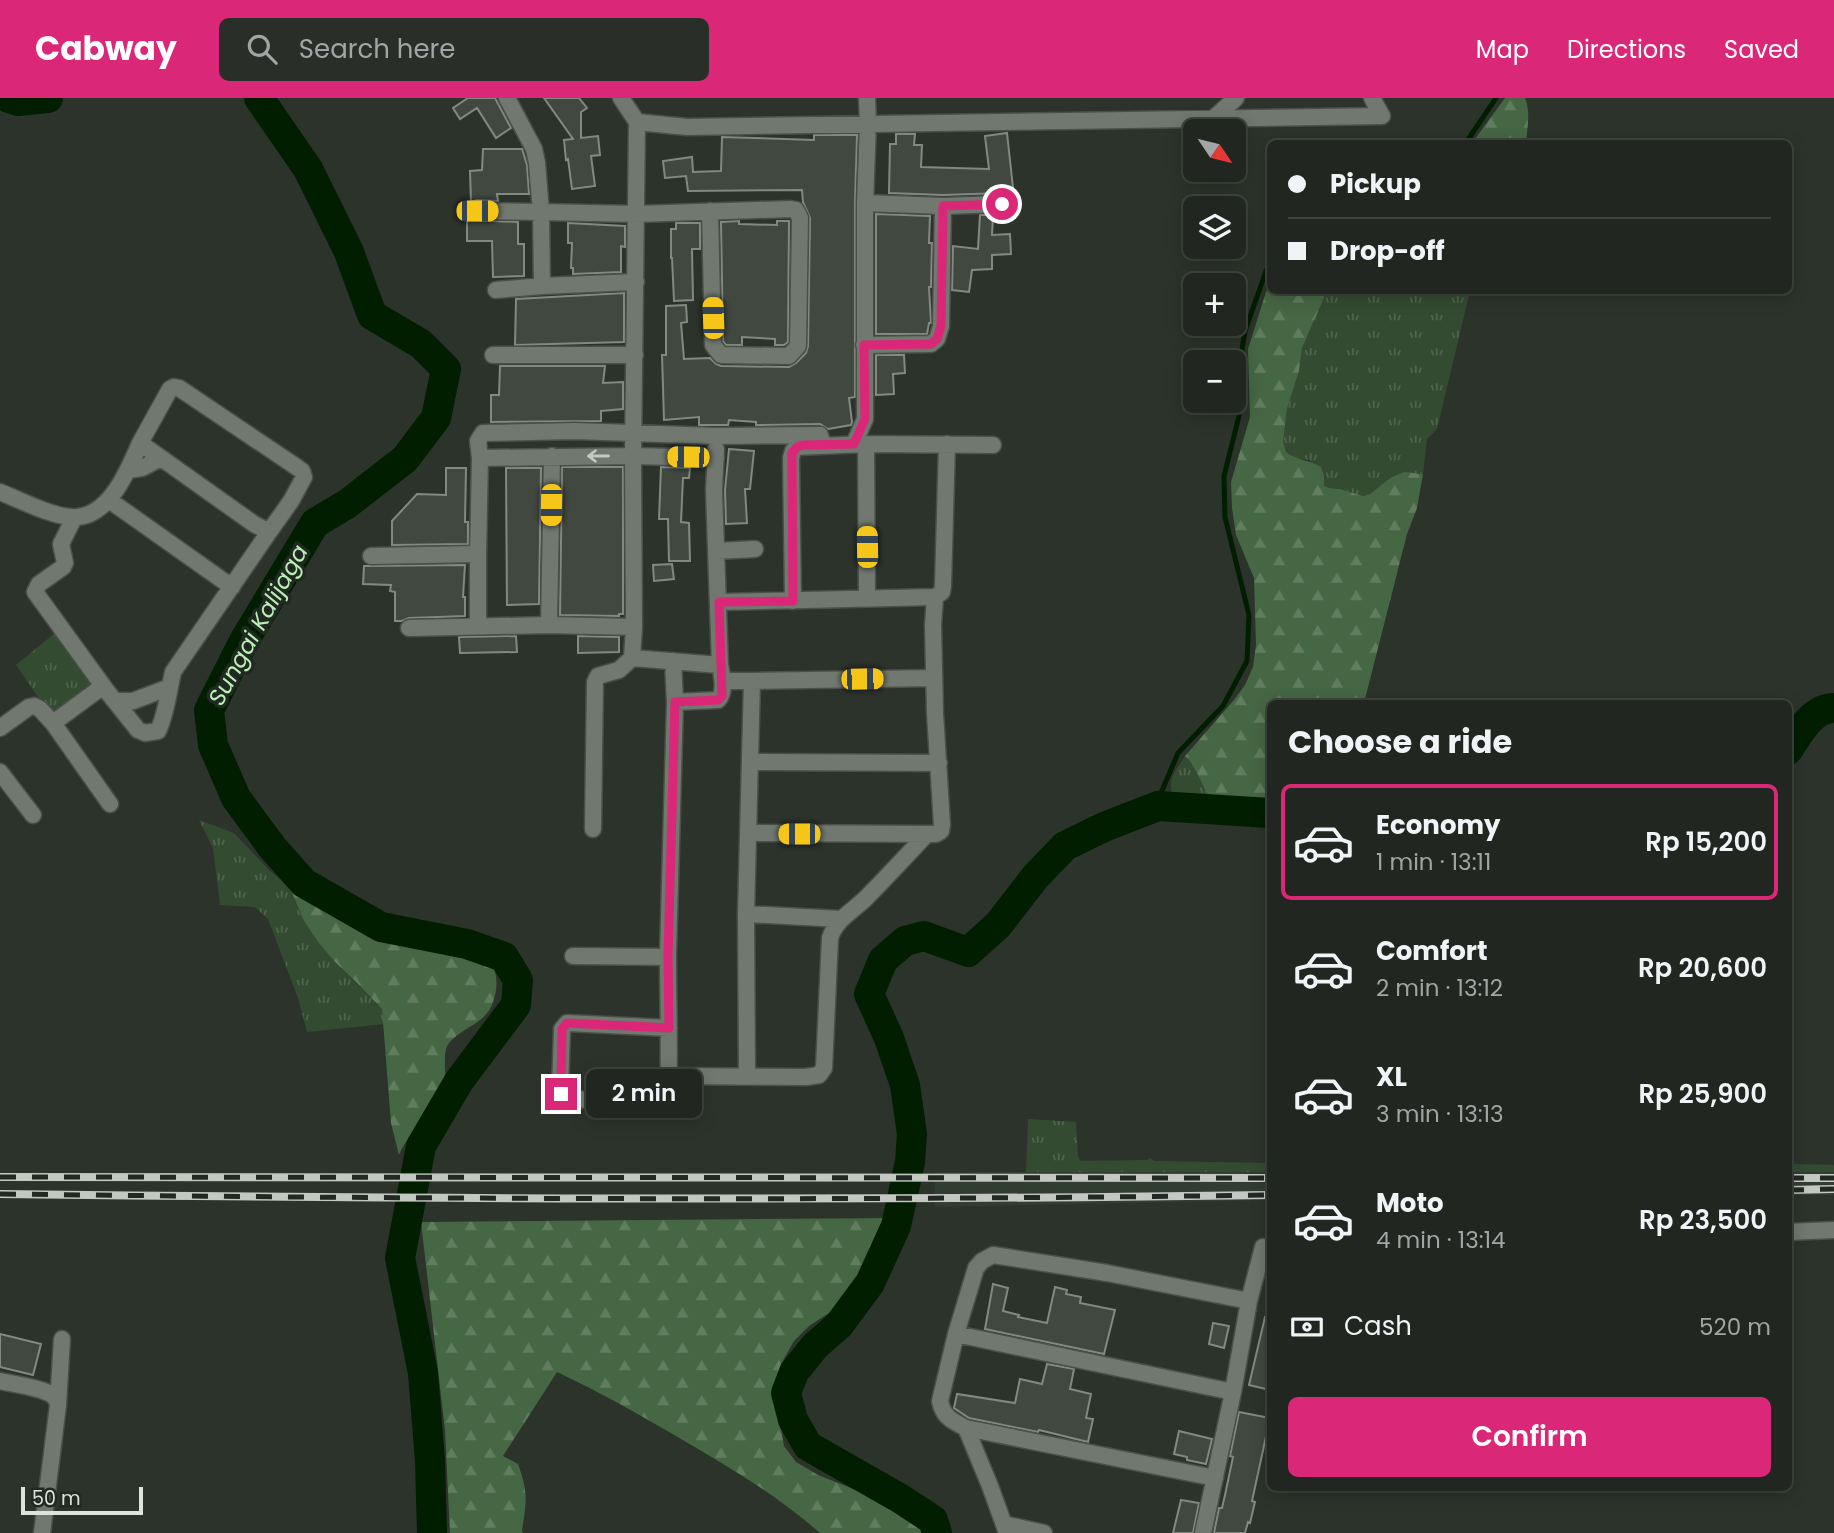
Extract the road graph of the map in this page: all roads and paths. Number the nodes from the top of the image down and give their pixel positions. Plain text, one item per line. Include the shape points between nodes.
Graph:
1 (507, 98) edge
2 (621, 98) edge
3 (867, 98) edge
4 (1236, 98) edge
5 (1372, 98) edge
6 (1183, 119) edge
7 (1213, 119) joint
8 (637, 122) junction
9 (868, 123) junction
10 (865, 203) junction
11 (1002, 204) dead end
12 (943, 206) junction
13 (477, 211) dead end
14 (710, 211) junction
15 (541, 212) junction
16 (637, 214) junction
17 (636, 282) junction
18 (542, 286) junction
19 (496, 289) dead end
20 (864, 345) junction
21 (493, 355) dead end
22 (635, 355) junction
23 (634, 433) junction
24 (716, 436) junction
25 (860, 439) junction
26 (141, 443) junction
27 (947, 444) junction
28 (823, 445) junction
29 (993, 445) dead end
30 (552, 456) junction
31 (633, 456) junction
32 (161, 458) junction
33 (480, 458) junction
34 (716, 458) junction
35 (128, 470) junction
36 (0, 492) edge
37 (109, 500) junction
38 (74, 518) junction
39 (269, 532) junction
40 (755, 549) dead end
41 (716, 551) junction
42 (478, 554) junction
43 (371, 556) dead end
44 (232, 587) junction
45 (935, 597) junction
46 (867, 598) junction
47 (793, 601) junction
48 (719, 602) junction
49 (548, 625) junction
50 (478, 626) junction
51 (634, 627) junction
52 (409, 628) dead end
53 (632, 658) junction
54 (673, 661) junction
55 (721, 673) junction
56 (934, 678) junction
57 (752, 681) junction
58 (170, 687) junction
59 (111, 696) junction
60 (675, 702) junction
61 (54, 723) junction
62 (0, 729) edge
63 (751, 762) junction
64 (939, 763) junction
65 (0, 772) edge
66 (110, 804) dead end
67 (33, 815) dead end
68 (593, 829) dead end
69 (748, 834) junction
70 (927, 834) junction
71 (746, 914) junction
72 (841, 919) junction
73 (573, 956) dead end
74 (668, 957) junction
75 (669, 1028) junction
76 (669, 1076) junction
77 (747, 1076) junction
78 (1834, 1230) edge
79 (1792, 1232) edge
80 (1263, 1247) dead end
81 (1249, 1301) junction
82 (956, 1334) junction
83 (62, 1339) dead end
84 (0, 1381) edge
85 (1233, 1392) junction
86 (58, 1405) junction
87 (965, 1428) junction
88 (1215, 1478) junction
89 (1006, 1529) edge
90 (42, 1533) edge
91 (1044, 1533) edge
92 (1203, 1533) edge

1 - 15 street via 534,149
2 - 8 street
3 - 9 street
4 - 7 street
5 - 7 street via 1382,116
6 - 9 street
8 - 9 street via 687,127
8 - 16 street
9 - 10 street
10 - 12 street
10 - 20 street
11 - 12 street
12 - 20 street via 937,339 931,344
13 - 15 street
14 - 14 street via 713,345 720,355 789,356 798,346 799,213 793,209
14 - 16 street
15 - 16 street
15 - 18 street
16 - 17 street
17 - 18 street
17 - 22 street
18 - 19 street
20 - 25 street via 865,419
21 - 22 street
22 - 23 street
23 - 24 street
23 - 31 street
23 - 33 street via 483,433 478,441
24 - 28 street via 820,435
24 - 34 street
25 - 27 street
25 - 28 street
25 - 46 street
26 - 32 street
26 - 35 street
26 - 39 street via 174,387 298,468 304,477
27 - 29 street
27 - 45 street via 943,592
28 - 47 street via 799,446 792,453
31 -> 30 street
30 - 33 street
30 - 49 street
31 - 34 street
31 - 51 street
32 - 35 street
32 - 39 street
33 - 42 street
34 - 41 street
35 - 37 street
36 - 38 street
37 - 38 street via 91,514
37 - 44 street
38 - 59 street via 61,544 63,567 38,584 35,592
39 - 44 street
40 - 41 street
41 - 48 street
42 - 43 street
42 - 50 street
44 - 58 street via 173,672
45 - 46 street
45 - 56 street
46 - 47 street
47 - 48 street
48 - 55 street
49 - 50 street
49 - 51 street
50 - 52 street
51 - 53 street
53 - 54 street
53 - 68 street via 595,682
54 - 55 street
54 - 60 street
55 - 57 street
55 - 60 street via 722,696 718,700
56 - 57 street
56 - 64 street
57 - 63 street
58 - 59 street via 133,701
58 - 59 street via 161,724 150,734 138,730
59 - 61 street via 94,692
60 - 74 street
61 - 62 street via 34,706
61 - 66 street
63 - 64 street
63 - 69 street
64 - 70 street via 941,831
65 - 67 street
69 - 70 street
69 - 71 street
70 - 72 street
71 - 72 street
71 - 77 street
72 - 77 street via 830,938 822,1072 817,1076
73 - 74 street
74 - 75 street
75 - 76 street
75 - 76 street via 567,1023 562,1029 560,1091 569,1099 664,1103
76 - 77 street
78 - 79 street
80 - 81 street
81 - 82 street via 993,1255 976,1268
81 - 85 street
82 - 85 street
82 - 87 street via 940,1401 947,1419
83 - 86 street
84 - 86 street via 46,1392
85 - 88 street
86 - 90 street
87 - 88 street
87 - 89 street
88 - 92 street
89 - 91 street

